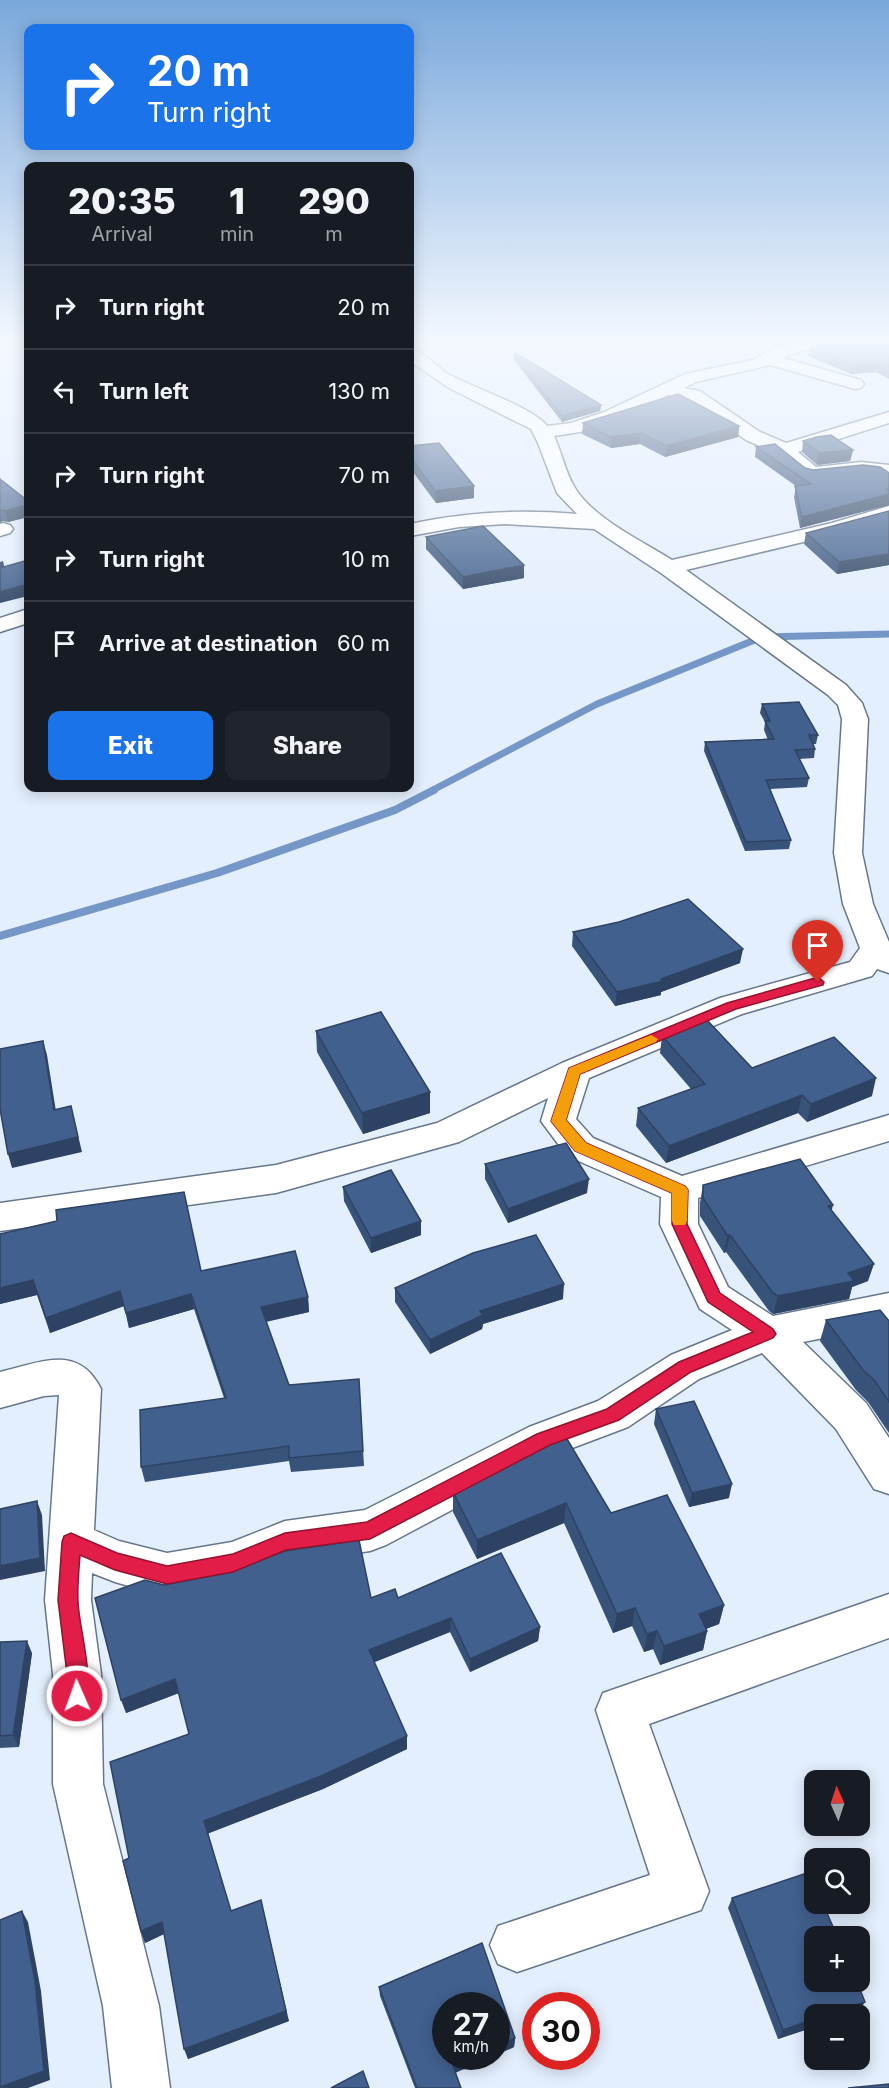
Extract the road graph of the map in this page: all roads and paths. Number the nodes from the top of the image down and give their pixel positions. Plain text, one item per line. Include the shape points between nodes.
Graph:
1 (544, 435) edge
2 (752, 435) edge
3 (828, 435) edge
4 (783, 449) junction
5 (889, 471) edge
6 (889, 512) edge
7 (600, 523) junction
8 (414, 529) edge
9 (667, 568) junction
10 (24, 617) edge
11 (0, 625) edge
12 (883, 956) edge
13 (574, 1071) junction
14 (889, 1128) edge
15 (680, 1190) junction
16 (0, 1217) edge
17 (889, 1309) edge
18 (768, 1334) junction
19 (0, 1390) edge
20 (889, 1475) edge
21 (71, 1542) junction
22 (889, 1616) edge
23 (517, 1945) dead end
24 (141, 2088) edge

1 - 7 street via 560,480 573,500
2 - 4 street
3 - 4 street
4 - 5 street via 812,473 861,468
6 - 9 street via 807,536
7 - 8 street via 499,516
7 - 9 street
9 - 12 street via 850,703 855,719 848,853 858,904
10 - 11 street
12 - 13 street via 861,969 731,1006
13 - 15 street via 558,1121 580,1147
13 - 16 street via 447,1133 276,1179
14 - 15 street
15 - 18 street via 679,1224 714,1298
17 - 18 street
18 - 20 street via 851,1416
18 - 21 street via 685,1367 613,1414 544,1440 370,1530 285,1542 233,1563 167,1575 115,1562
19 - 21 street via 69,1377 80,1389
21 - 24 street via 68,1600 77,1674 78,1784 131,2006
22 - 23 street via 620,1710 682,1891

